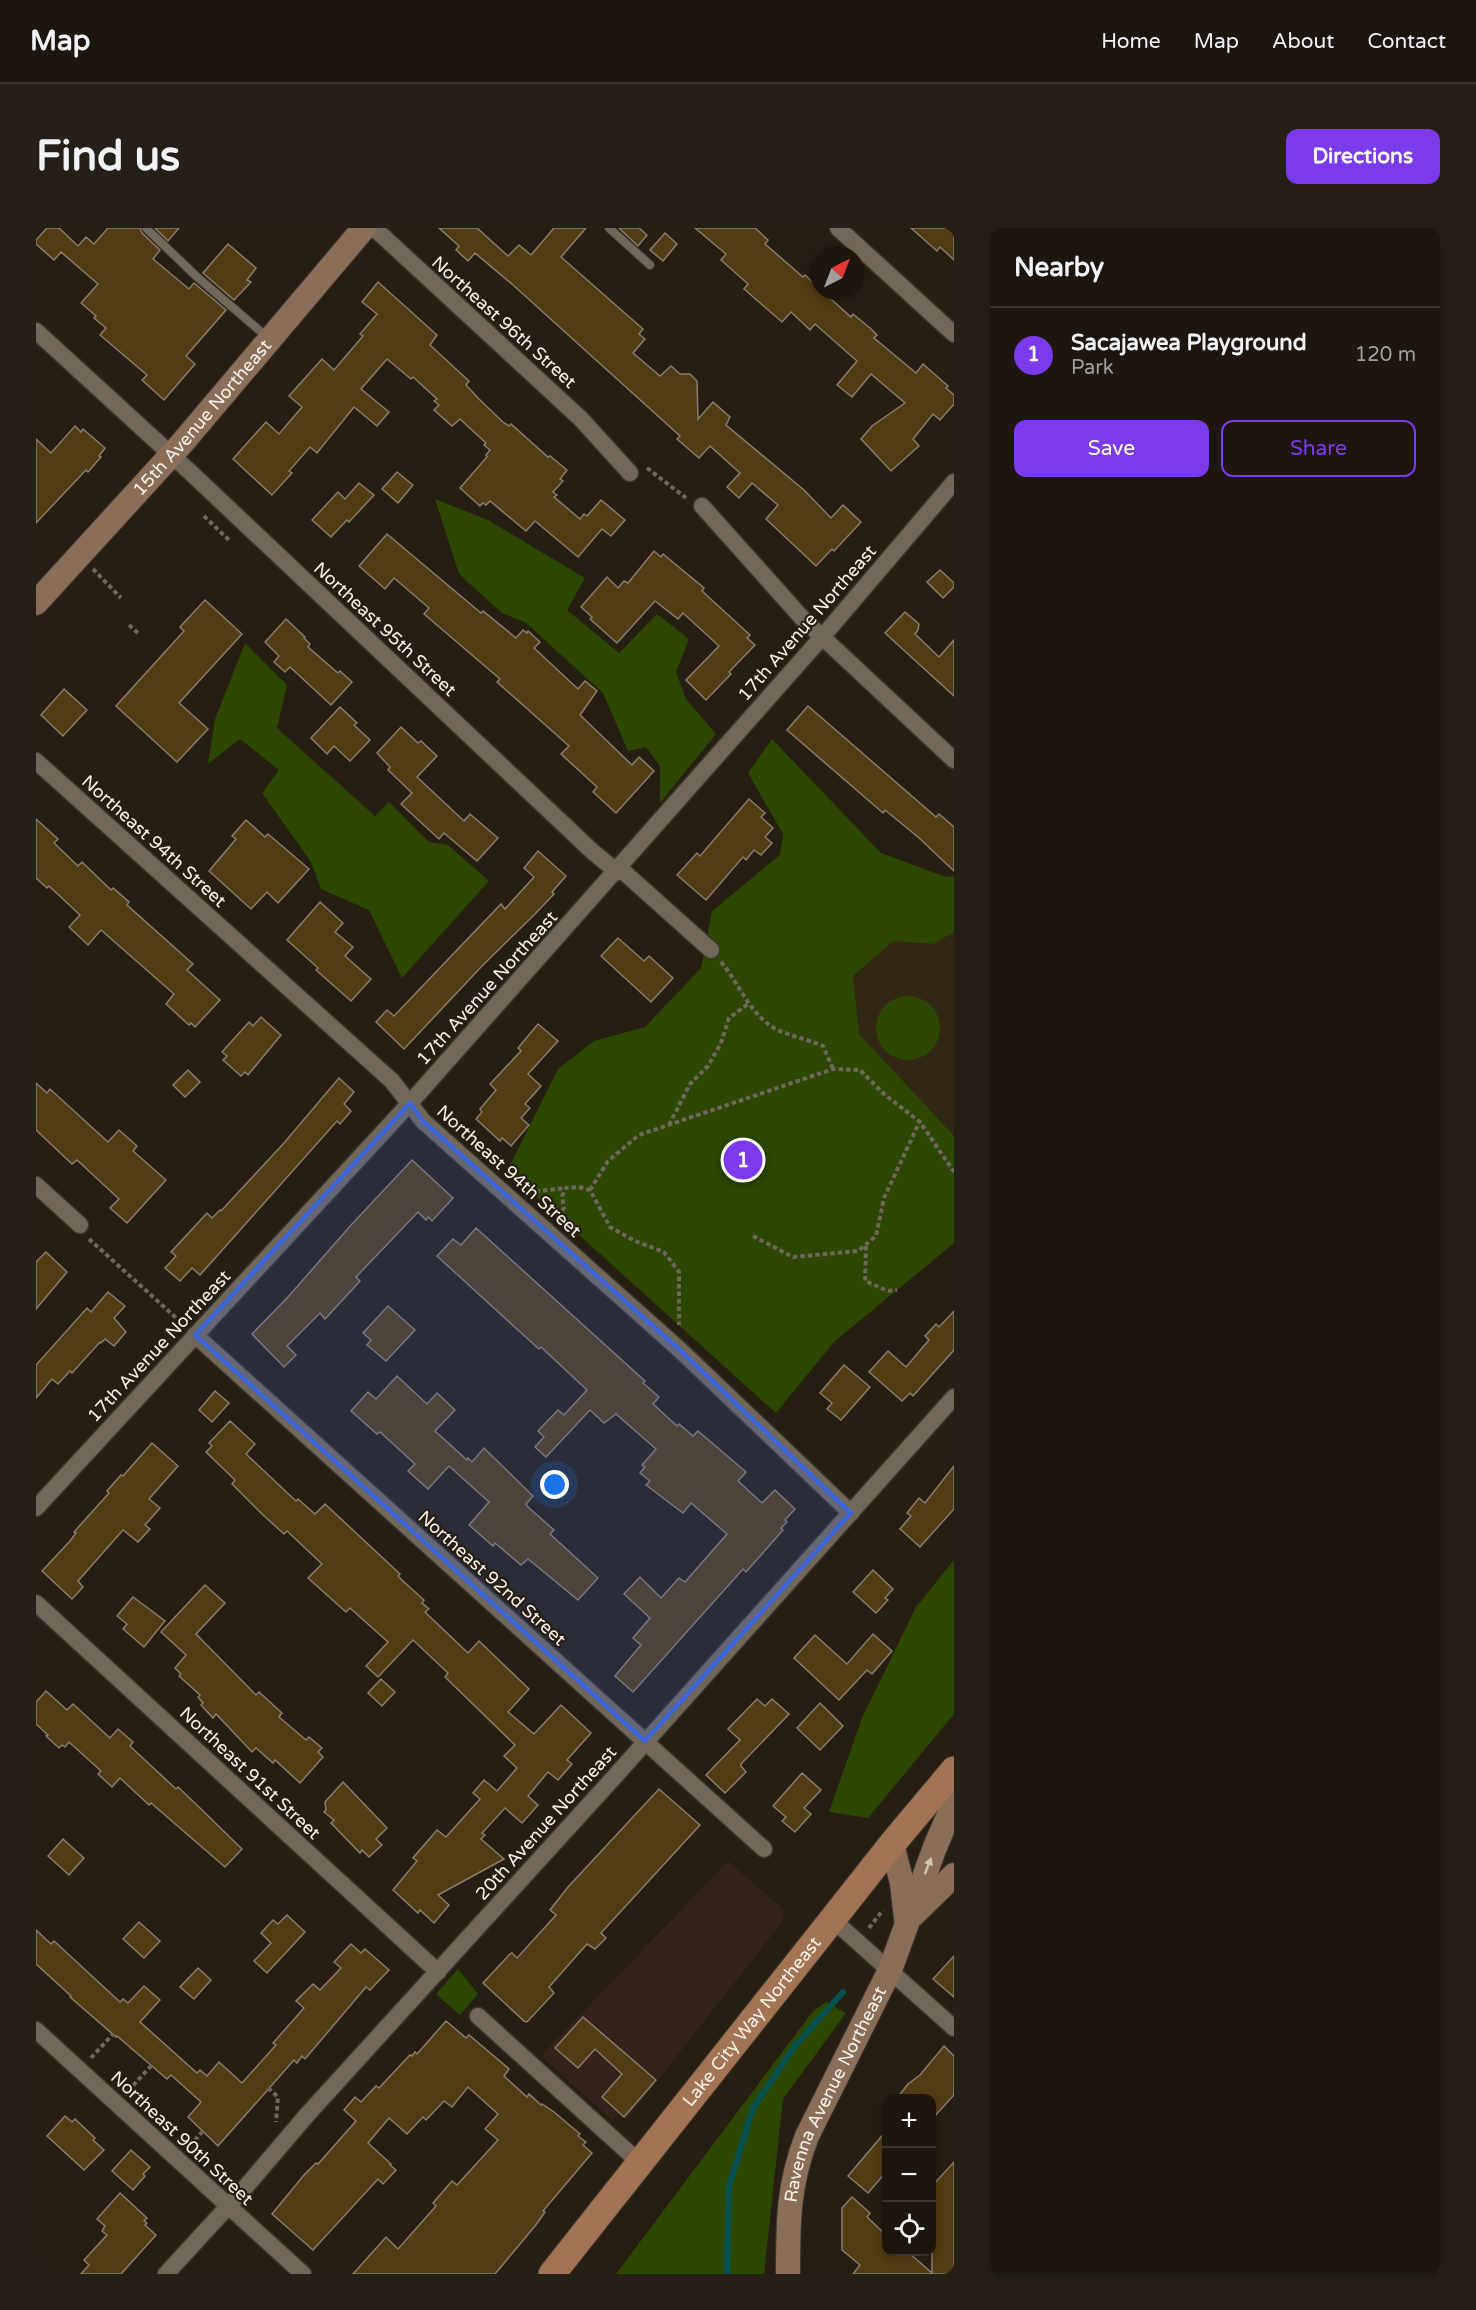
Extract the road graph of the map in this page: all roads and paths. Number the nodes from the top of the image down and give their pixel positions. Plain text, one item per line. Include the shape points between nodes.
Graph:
1 (146, 228) edge
2 (364, 228) edge
3 (374, 228) edge
4 (609, 228) edge
5 (838, 228) edge
6 (650, 265) dead end
7 (36, 331) edge
8 (954, 334) edge
9 (270, 340) junction
10 (172, 455) junction
11 (637, 469) joint
12 (954, 482) edge
13 (695, 503) joint
14 (204, 516) dead end
15 (229, 540) dead end
16 (93, 569) dead end
17 (121, 598) dead end
18 (36, 603) edge
19 (129, 625) dead end
20 (140, 635) dead end
21 (823, 636) junction
22 (954, 760) edge
23 (36, 761) edge
24 (615, 870) junction
25 (711, 950) joint
26 (748, 1004) junction
27 (833, 1069) junction
28 (410, 1103) junction
29 (920, 1122) junction
30 (669, 1125) junction
31 (954, 1172) edge
32 (36, 1185) edge
33 (566, 1188) junction
34 (590, 1190) junction
35 (504, 1195) junction
36 (80, 1225) dead end
37 (546, 1232) junction
38 (753, 1236) dead end
39 (91, 1242) dead end
40 (866, 1245) junction
41 (897, 1290) dead end
42 (182, 1323) dead end
43 (195, 1335) junction
44 (679, 1350) junction
45 (954, 1397) edge
46 (36, 1508) edge
47 (851, 1513) junction
48 (36, 1603) edge
49 (645, 1742) junction
50 (954, 1770) edge
51 (954, 1803) edge
52 (892, 1844) junction
53 (764, 1849) dead end
54 (954, 1875) edge
55 (887, 1904) dead end
56 (832, 1919) junction
57 (907, 1921) junction
58 (867, 1930) dead end
59 (890, 1970) junction
60 (438, 1972) junction
61 (478, 2016) dead end
62 (954, 2028) edge
63 (36, 2030) edge
64 (113, 2034) dead end
65 (87, 2063) dead end
66 (152, 2065) dead end
67 (268, 2088) dead end
68 (130, 2089) dead end
69 (276, 2126) dead end
70 (202, 2132) dead end
71 (192, 2144) dead end
72 (640, 2163) junction
73 (228, 2206) junction
74 (166, 2274) edge
75 (303, 2274) edge
76 (552, 2274) edge
77 (788, 2274) edge

1 - 9 lane
2 - 9 main road, 15th Avenue Northeast
3 - 11 street, Northeast 96th Street
4 - 6 lane
5 - 8 street
7 - 10 street, Northeast 95th Street
9 - 10 main road, 15th Avenue Northeast
10 - 18 main road, 15th Avenue Northeast
10 - 24 street, Northeast 95th Street
11 - 13 path
12 - 21 street, 17th Avenue Northeast
13 - 21 street
14 - 15 path
16 - 17 path
19 - 20 path
21 - 22 street
21 - 24 street, 17th Avenue Northeast
23 - 28 street, Northeast 94th Street via 392,1081
24 - 25 street, Northeast 95th Street via 625,873
24 - 28 street, 17th Avenue Northeast
25 - 26 path
26 - 27 path via 774,1027 823,1046
26 - 30 path via 729,1018 722,1043 708,1066 690,1084
27 - 29 path via 861,1070
27 - 30 path
28 - 35 street, Northeast 94th Street via 423,1121
28 - 43 street, 17th Avenue Northeast
29 - 31 path
29 - 40 path via 884,1198 876,1236
30 - 34 path via 639,1134 608,1161
32 - 36 street
33 - 34 path
33 - 35 path
33 - 37 path via 562,1196 564,1208
34 - 44 path via 610,1227 664,1252 679,1272
35 - 37 street, Northeast 94th Street
37 - 44 street, Northeast 94th Street
38 - 40 path via 793,1257 858,1251
39 - 42 path
40 - 41 path via 866,1281 888,1291
43 - 46 street, 17th Avenue Northeast
43 - 49 street, Northeast 92nd Street
44 - 47 street, Northeast 94th Street
45 - 47 street, 20th Avenue Northeast
47 - 49 street, 20th Avenue Northeast
48 - 60 street, Northeast 91st Street
49 - 53 street, Northeast 92nd Street
49 - 60 street, 20th Avenue Northeast
50 - 52 main road, Lake City Way Northeast
57 -> 51 main road, Ravenna Avenue Northeast
52 - 56 main road, Lake City Way Northeast
52 - 57 main road, Ravenna Avenue Northeast
54 - 57 main road, Ravenna Avenue Northeast
55 - 58 path
56 - 59 street
56 - 72 main road, Lake City Way Northeast
57 - 59 main road, Ravenna Avenue Northeast
59 - 62 street
59 - 77 main road, Ravenna Avenue Northeast via 800,2154 789,2211
60 - 73 street, 20th Avenue Northeast
61 - 72 street
63 - 73 street, Northeast 90th Street
64 - 65 path
66 - 68 path
67 - 69 path via 278,2097
70 - 71 path
72 - 76 main road, Lake City Way Northeast
73 - 74 street, 20th Avenue Northeast
73 - 75 street, Northeast 90th Street

